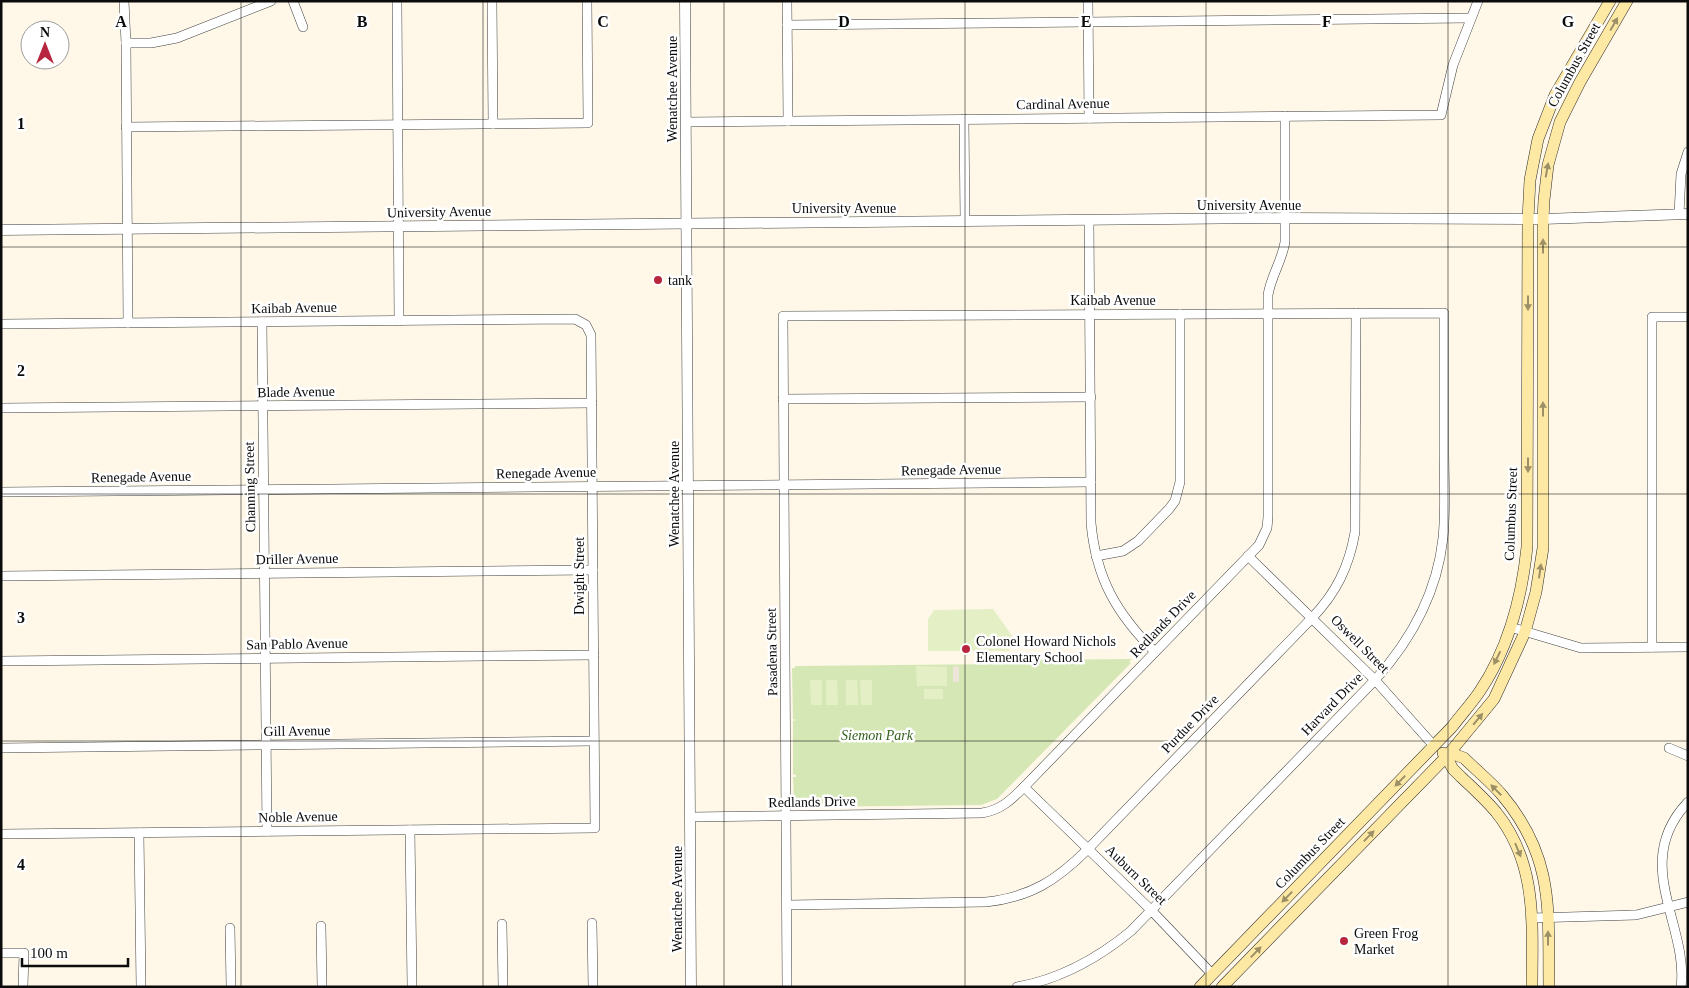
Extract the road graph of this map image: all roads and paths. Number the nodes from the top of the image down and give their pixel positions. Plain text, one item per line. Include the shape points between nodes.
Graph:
1 (124, 1) edge
2 (271, 1) edge
3 (293, 1) edge
4 (397, 1) edge
5 (492, 1) edge
6 (587, 1) edge
7 (685, 1) edge
8 (787, 1) edge
9 (1088, 1) edge
10 (1478, 1) edge
11 (1610, 1) edge
12 (1627, 1) edge
13 (1470, 18) junction
14 (1088, 22) junction
15 (787, 25) junction
16 (303, 27) dead end
17 (126, 43) junction
18 (1285, 116) junction
19 (1089, 118) junction
20 (964, 119) junction
21 (788, 121) junction
22 (686, 122) junction
23 (493, 124) junction
24 (398, 125) junction
25 (126, 128) junction
26 (1688, 152) edge
27 (1683, 214) edge
28 (1284, 218) junction
29 (1528, 219) junction
30 (1543, 219) junction
31 (1089, 220) junction
32 (965, 221) junction
33 (686, 223) junction
34 (398, 226) junction
35 (127, 229) junction
36 (1, 230) edge
37 (1356, 313) junction
38 (1444, 313) joint
39 (1091, 314) junction
40 (1180, 314) junction
41 (1268, 314) junction
42 (782, 316) joint
43 (1688, 317) edge
44 (399, 321) junction
45 (262, 322) junction
46 (128, 323) junction
47 (1, 324) edge
48 (586, 325) joint
49 (1091, 397) junction
50 (783, 399) junction
51 (592, 403) junction
52 (263, 406) junction
53 (1, 408) edge
54 (1091, 482) junction
55 (784, 485) junction
56 (688, 486) junction
57 (592, 487) junction
58 (264, 490) junction
59 (1, 492) edge
60 (1096, 556) junction
61 (1248, 556) junction
62 (593, 570) junction
63 (264, 574) junction
64 (1, 576) edge
65 (1312, 618) junction
66 (1510, 627) junction
67 (1525, 632) junction
68 (1652, 647) junction
69 (1688, 647) edge
70 (1155, 652) junction
71 (594, 655) junction
72 (265, 658) junction
73 (1, 661) edge
74 (1375, 680) junction
75 (594, 741) junction
76 (266, 745) junction
77 (1434, 746) junction
78 (1, 748) edge
79 (1669, 748) dead end
80 (1447, 756) junction
81 (1688, 756) edge
82 (1024, 787) junction
83 (1688, 802) edge
84 (787, 816) junction
85 (690, 817) junction
86 (595, 828) joint
87 (410, 830) junction
88 (267, 831) junction
89 (139, 833) junction
90 (1, 834) edge
91 (1088, 849) junction
92 (1688, 902) edge
93 (787, 905) junction
94 (1675, 905) junction
95 (1151, 910) junction
96 (1532, 918) junction
97 (1548, 918) junction
98 (592, 923) dead end
99 (502, 924) dead end
100 (321, 926) dead end
101 (230, 928) dead end
102 (1, 953) edge
103 (1212, 974) junction
104 (1223, 986) edge
105 (23, 987) edge
106 (141, 987) edge
107 (231, 987) edge
108 (322, 987) edge
109 (412, 987) edge
110 (502, 987) edge
111 (593, 987) edge
112 (691, 987) edge
113 (787, 987) edge
114 (1017, 987) edge
115 (1200, 987) edge
116 (1532, 987) edge
117 (1548, 987) edge
118 (1681, 987) edge

1 - 17 street
2 - 17 street via 177,38
3 - 16 street
4 - 24 street
5 - 23 street
6 - 23 street via 588,123
7 - 22 street, Wenatchee Avenue
8 - 15 street
9 - 14 street
10 - 13 street
11 - 29 main road, Columbus Street via 1566,74 1546,116 1533,162
30 -> 12 main road, Columbus Street via 1548,165 1560,122
13 - 14 street
13 - 18 street, Cardinal Avenue via 1453,65 1441,115
14 - 15 street
14 - 19 street
15 - 21 street
17 - 25 street
18 - 19 street, Cardinal Avenue
18 - 28 street, Redlands Drive
19 - 20 street, Cardinal Avenue
20 - 21 street, Cardinal Avenue
20 - 32 street
21 - 22 street, Cardinal Avenue
22 - 33 street, Wenatchee Avenue
23 - 24 street
24 - 25 street
24 - 34 street
25 - 35 street
26 - 27 street via 1681,174
27 - 30 street, University Avenue
28 - 29 street, University Avenue
28 - 31 street, University Avenue
28 - 41 street, Redlands Drive via 1284,252 1270,286
29 - 30 street, University Avenue
29 -> 66 main road, Columbus Street via 1528,530 1521,589
67 -> 30 main road, Columbus Street via 1540,570 1543,531
31 - 32 street, University Avenue
31 - 39 street
32 - 33 street, University Avenue
33 - 34 street, University Avenue
33 - 56 street, Wenatchee Avenue
34 - 35 street, University Avenue
34 - 44 street
35 - 36 street, University Avenue
35 - 46 street
37 - 38 street, Kaibab Avenue
37 - 41 street, Kaibab Avenue
37 - 65 street, Purdue Drive via 1355,532 1343,576
38 - 74 street, Harvard Drive via 1444,522 1440,557 1430,595 1413,631
39 - 40 street, Kaibab Avenue
39 - 42 street, Kaibab Avenue
39 - 49 street
40 - 41 street, Kaibab Avenue
40 - 60 street via 1178,491 1169,509 1132,547 1115,554
41 - 61 street, Redlands Drive via 1268,517 1263,537
42 - 50 street, Pasadena Street
43 - 68 street via 1652,317
44 - 45 street, Kaibab Avenue
44 - 48 street, Kaibab Avenue via 575,319
45 - 46 street, Kaibab Avenue
45 - 52 street, Channing Street
46 - 47 street, Kaibab Avenue
48 - 51 street, Dwight Street via 591,335
49 - 50 street
49 - 54 street
50 - 55 street, Pasadena Street
51 - 52 street, Blade Avenue
51 - 57 street, Dwight Street
52 - 53 street, Blade Avenue
52 - 58 street, Channing Street
54 - 55 street, Renegade Avenue
54 - 60 street via 1091,523
55 - 56 street, Renegade Avenue
55 - 84 street, Pasadena Street
56 - 57 street, Renegade Avenue
56 - 85 street, Wenatchee Avenue
57 - 58 street, Renegade Avenue
57 - 62 street, Dwight Street
58 - 59 street, Renegade Avenue
58 - 63 street, Channing Street
60 - 70 street via 1117,609
61 - 65 street, Oswell Street
61 - 70 street, Redlands Drive
62 - 63 street, Driller Avenue
62 - 71 street, Dwight Street
63 - 64 street, Driller Avenue
63 - 72 street, Channing Street
65 - 74 street, Oswell Street
65 - 91 street, Purdue Drive
66 - 67 street
66 -> 77 main road, Columbus Street via 1481,690
67 - 68 street via 1581,648
80 -> 67 main road, Columbus Street via 1494,700
68 - 69 street
70 - 82 street, Redlands Drive
71 - 72 street, San Pablo Avenue
71 - 75 street, Dwight Street
72 - 73 street, San Pablo Avenue
72 - 76 street, Channing Street
74 - 77 street, Oswell Street
74 - 95 street, Harvard Drive
75 - 76 street, Gill Avenue
75 - 86 street, Dwight Street
76 - 78 street, Gill Avenue
76 - 88 street, Channing Street
77 - 80 main road, Oswell Street
77 -> 103 main road, Columbus Street
79 - 81 street
80 -> 96 main road, Oswell Street via 1452,768 1496,812 1514,841 1530,888
97 -> 80 main road, Oswell Street via 1543,869 1522,823 1502,795 1464,758
104 -> 80 main road, Columbus Street
82 - 84 street, Redlands Drive via 1000,808 982,813
82 - 91 street, Auburn Street
83 - 94 street via 1672,827 1666,853 1667,879
84 - 85 street, Redlands Drive
84 - 93 street, Pasadena Street
85 - 112 street, Wenatchee Avenue
86 - 87 street, Noble Avenue
87 - 88 street, Noble Avenue
87 - 109 street
88 - 89 street, Noble Avenue
89 - 90 street, Noble Avenue
89 - 106 street
91 - 93 street, Purdue Drive via 1048,883 1001,900
91 - 95 street, Auburn Street
92 - 94 street
93 - 113 street, Pasadena Street
94 - 97 street via 1622,916
94 - 118 street via 1687,958
95 - 103 street, Auburn Street
95 - 114 street, Harvard Drive via 1116,943 1083,964 1046,980
96 - 97 street
96 - 116 main road, Oswell Street
117 -> 97 main road, Oswell Street
98 - 111 street
99 - 110 street
100 - 108 street
101 - 107 street
102 - 105 street via 24,953
103 - 104 main road, Auburn Street
103 - 115 main road, Columbus Street

